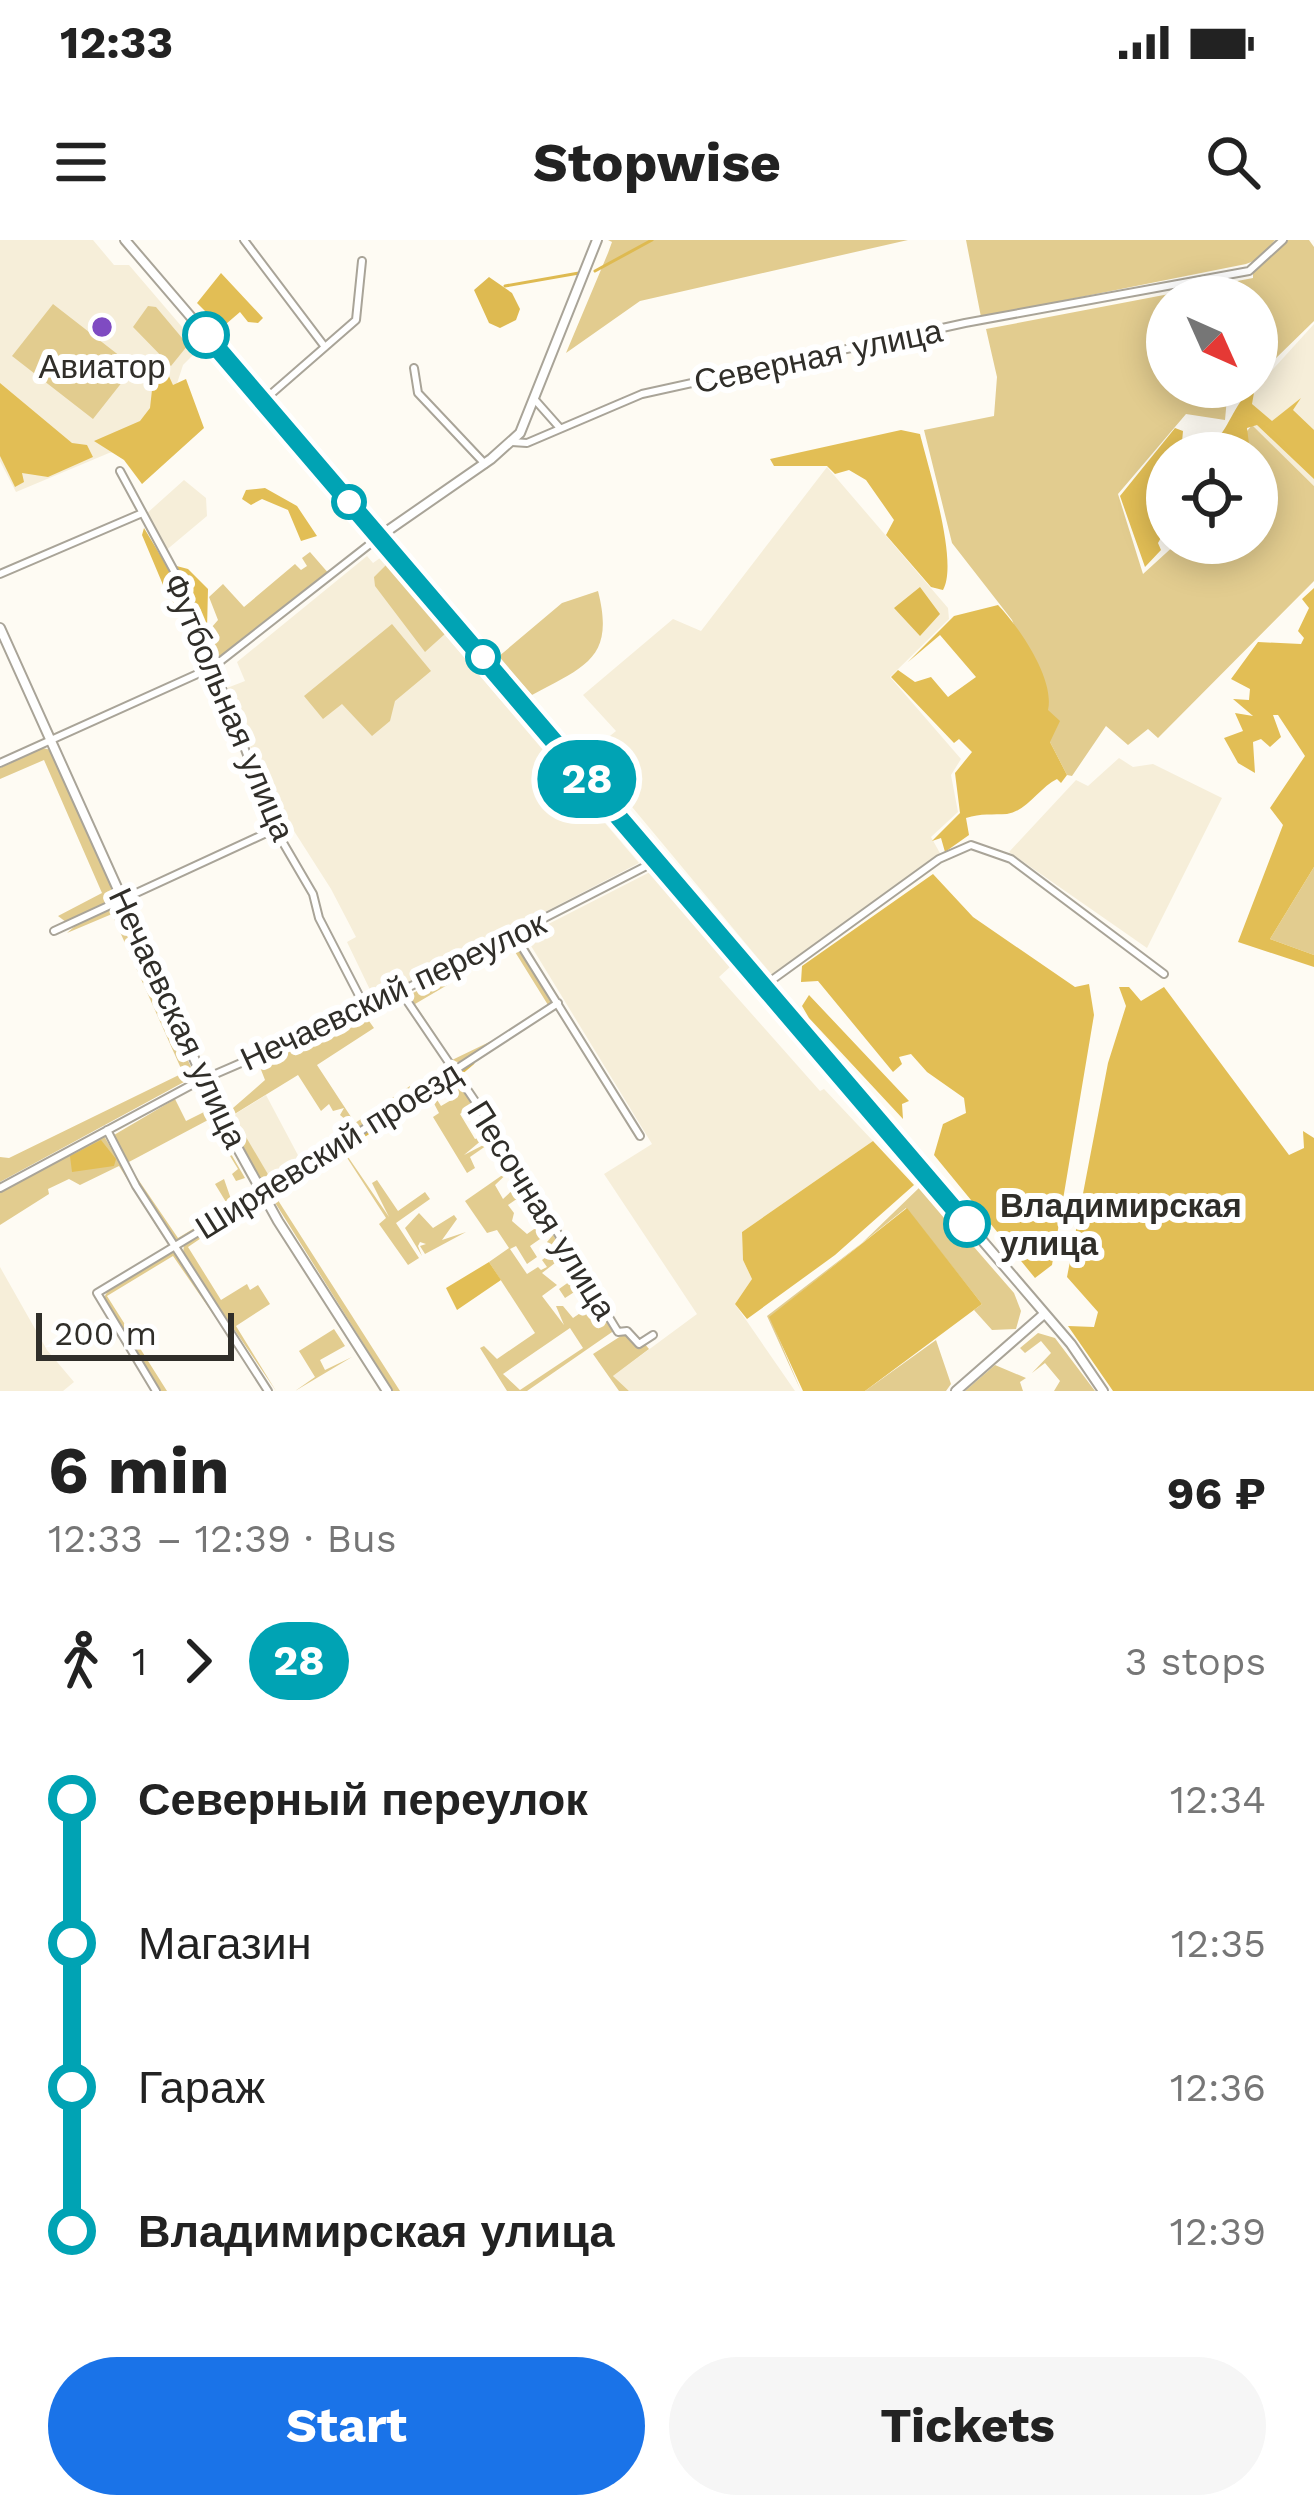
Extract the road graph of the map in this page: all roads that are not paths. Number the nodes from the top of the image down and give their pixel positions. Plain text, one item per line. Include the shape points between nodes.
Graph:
1 (125, 240) edge
2 (244, 240) edge
3 (597, 240) edge
4 (1282, 240) edge
5 (362, 261) dead end
6 (325, 347) junction
7 (414, 368) dead end
8 (263, 401) junction
9 (536, 401) junction
10 (559, 427) junction
11 (512, 442) junction
12 (484, 464) junction
13 (120, 471) dead end
14 (140, 514) junction
15 (379, 537) junction
16 (0, 574) edge
17 (0, 628) edge
18 (213, 667) junction
19 (52, 740) junction
20 (0, 763) edge
21 (275, 829) junction
22 (658, 860) junction
23 (123, 899) junction
24 (54, 931) dead end
25 (515, 936) junction
26 (1164, 974) dead end
27 (765, 986) junction
28 (401, 992) junction
29 (558, 1003) junction
30 (366, 1010) junction
31 (454, 1071) junction
32 (205, 1078) junction
33 (107, 1130) junction
34 (640, 1136) dead end
35 (0, 1188) edge
36 (262, 1193) junction
37 (175, 1246) junction
38 (1044, 1314) junction
39 (653, 1335) dead end
40 (156, 1391) edge
41 (268, 1391) edge
42 (387, 1391) edge
43 (956, 1391) edge
44 (1103, 1391) edge

1 - 8 street
2 - 6 street
3 - 9 street
4 - 10 street, Северная улица via 1250,271 642,394
5 - 6 street via 356,320
6 - 8 street
7 - 12 street via 418,393
8 - 15 street
9 - 10 street
9 - 11 street
10 - 11 street, Северная улица
11 - 12 street, Северная улица
12 - 15 street, Северная улица
13 - 14 street, Футбольная улица
14 - 16 street
14 - 18 street, Футбольная улица via 186,592
15 - 18 street
15 - 22 street
17 - 19 street, Нечаевская улица
18 - 19 street
18 - 21 street, Футбольная улица
19 - 20 street
19 - 23 street, Нечаевская улица
21 - 23 street
21 - 30 street, Футбольная улица
22 - 25 street, Нечаевский переулок
22 - 27 street
23 - 24 street
23 - 32 street, Нечаевская улица
25 - 28 street, Нечаевский переулок
25 - 29 street
26 - 27 street via 1011,859 971,845
27 - 38 street
28 - 30 street, Нечаевский переулок
28 - 31 street, Песочная улица
29 - 31 street, Ширяевский проезд
29 - 34 street
30 - 32 street, Нечаевский переулок
31 - 36 street, Ширяевский проезд
31 - 39 street, Песочная улица via 618,1333 640,1344
32 - 33 street, Нечаевский переулок
32 - 36 street, Нечаевская улица
33 - 35 street, Нечаевский переулок
33 - 37 street
36 - 37 street, Ширяевский проезд
36 - 42 street, Нечаевская улица
37 - 40 street, Ширяевский проезд via 97,1293
37 - 41 street
38 - 43 street
38 - 44 street

